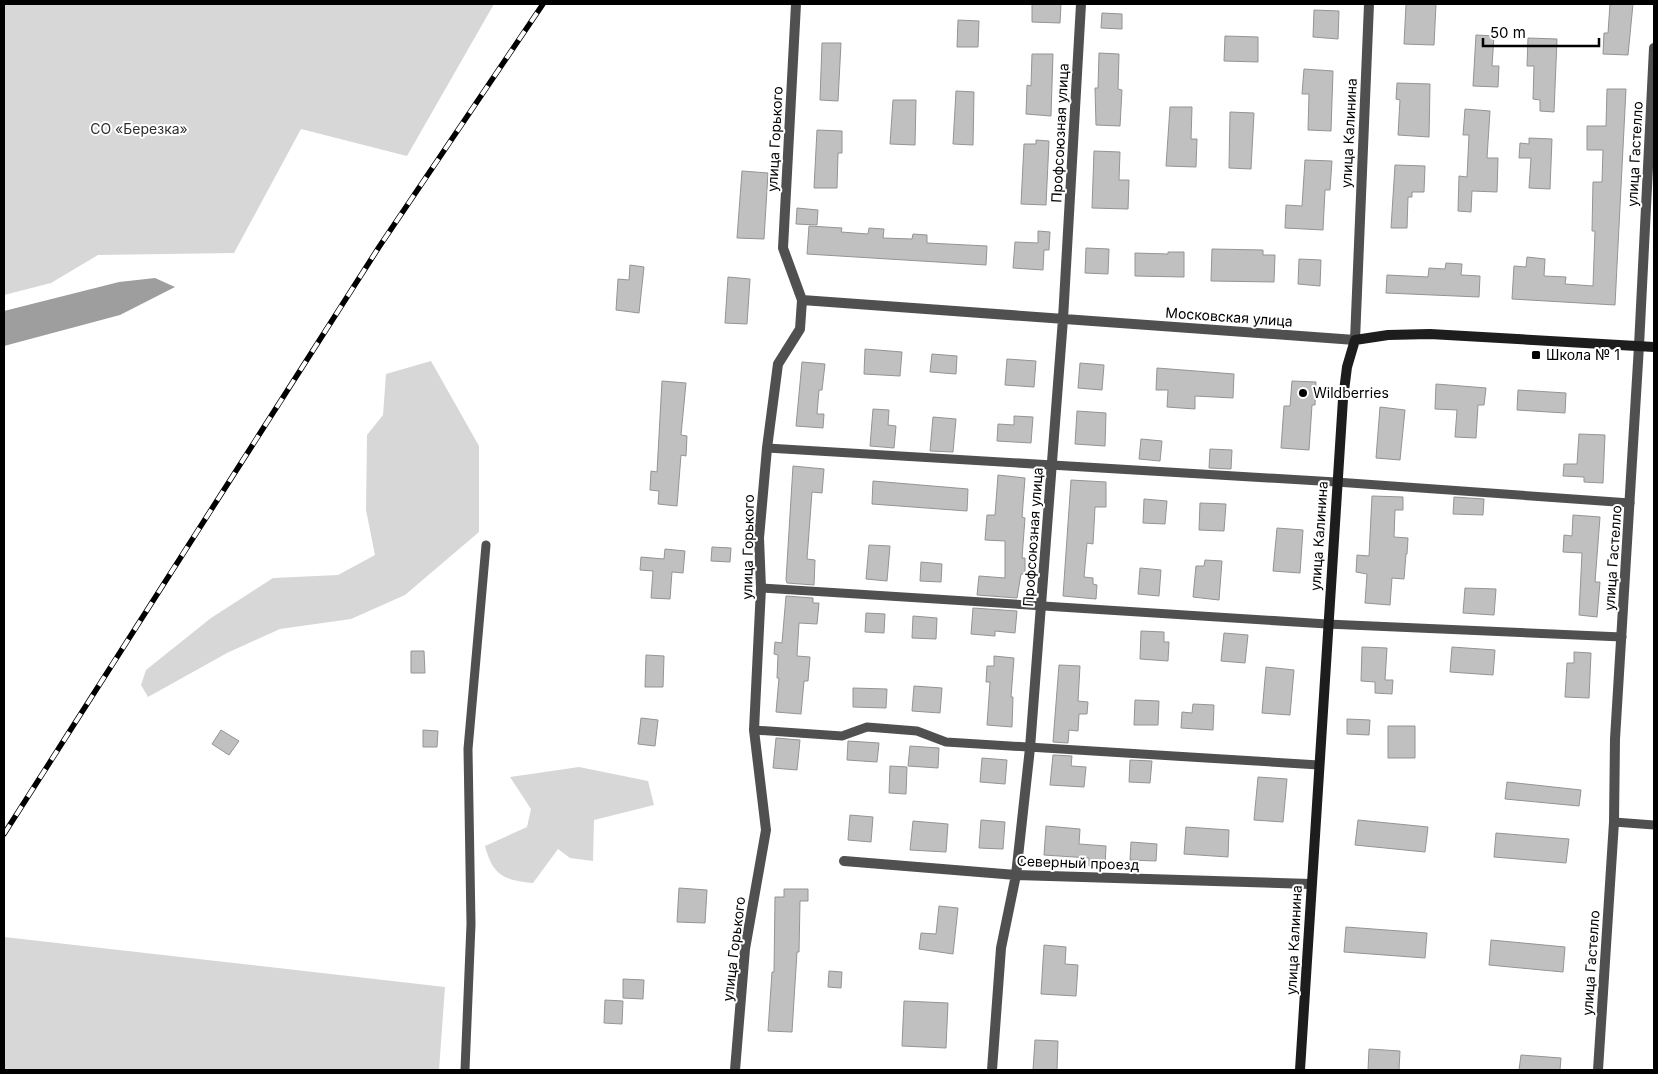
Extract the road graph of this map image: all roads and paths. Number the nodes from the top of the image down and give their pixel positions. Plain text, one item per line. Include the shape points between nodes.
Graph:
1 (796, 4) edge
2 (1081, 4) edge
3 (1369, 4) edge
4 (1654, 48) edge
5 (802, 300) junction
6 (1063, 318) junction
7 (1354, 340) junction
8 (1639, 346) junction
9 (1654, 347) edge
10 (767, 448) junction
11 (1052, 465) junction
12 (1336, 482) junction
13 (1630, 504) junction
14 (486, 545) dead end
15 (762, 588) junction
16 (1041, 605) junction
17 (1328, 624) junction
18 (1622, 637) junction
19 (754, 730) junction
20 (1030, 748) junction
21 (1318, 765) junction
22 (1614, 822) junction
23 (1654, 825) edge
24 (844, 861) dead end
25 (1016, 875) junction
26 (1311, 884) junction
27 (465, 1070) edge
28 (736, 1070) edge
29 (992, 1070) edge
30 (1300, 1070) edge
31 (1598, 1070) edge

1 - 5 street, улица Горького via 783,248
2 - 6 street, Профсоюзная улица
3 - 7 street, улица Калинина
4 - 8 street, улица Гастелло
5 - 6 street, Московская улица
5 - 10 street, улица Горького via 800,329 778,364
6 - 7 street, Московская улица
6 - 11 street, Профсоюзная улица
7 - 8 main road, Московская улица via 1388,334 1430,334
7 - 12 main road, улица Калинина via 1342,399
8 - 9 main road, Московская улица
8 - 13 street, улица Гастелло
10 - 11 lane
10 - 15 street, улица Горького via 760,538
11 - 12 lane
11 - 16 street, Профсоюзная улица
12 - 13 lane
12 - 17 main road, улица Калинина
13 - 18 street, улица Гастелло
14 - 27 lane via 468,749 472,924
15 - 16 lane
15 - 19 street, улица Горького
16 - 17 lane
16 - 20 street, Профсоюзная улица
17 - 18 lane
17 - 21 main road, улица Калинина
18 - 22 street, улица Гастелло via 1615,738
19 - 20 lane via 842,736 868,727 916,731 946,742
19 - 28 street, улица Горького via 766,830 745,949
20 - 21 lane
20 - 25 street, Профсоюзная улица
21 - 26 main road, улица Калинина
22 - 23 lane
22 - 31 street, улица Гастелло
24 - 25 street, Северный проезд
25 - 26 street, Северный проезд
25 - 29 street, Профсоюзная улица via 1001,948
26 - 30 main road, улица Калинина

